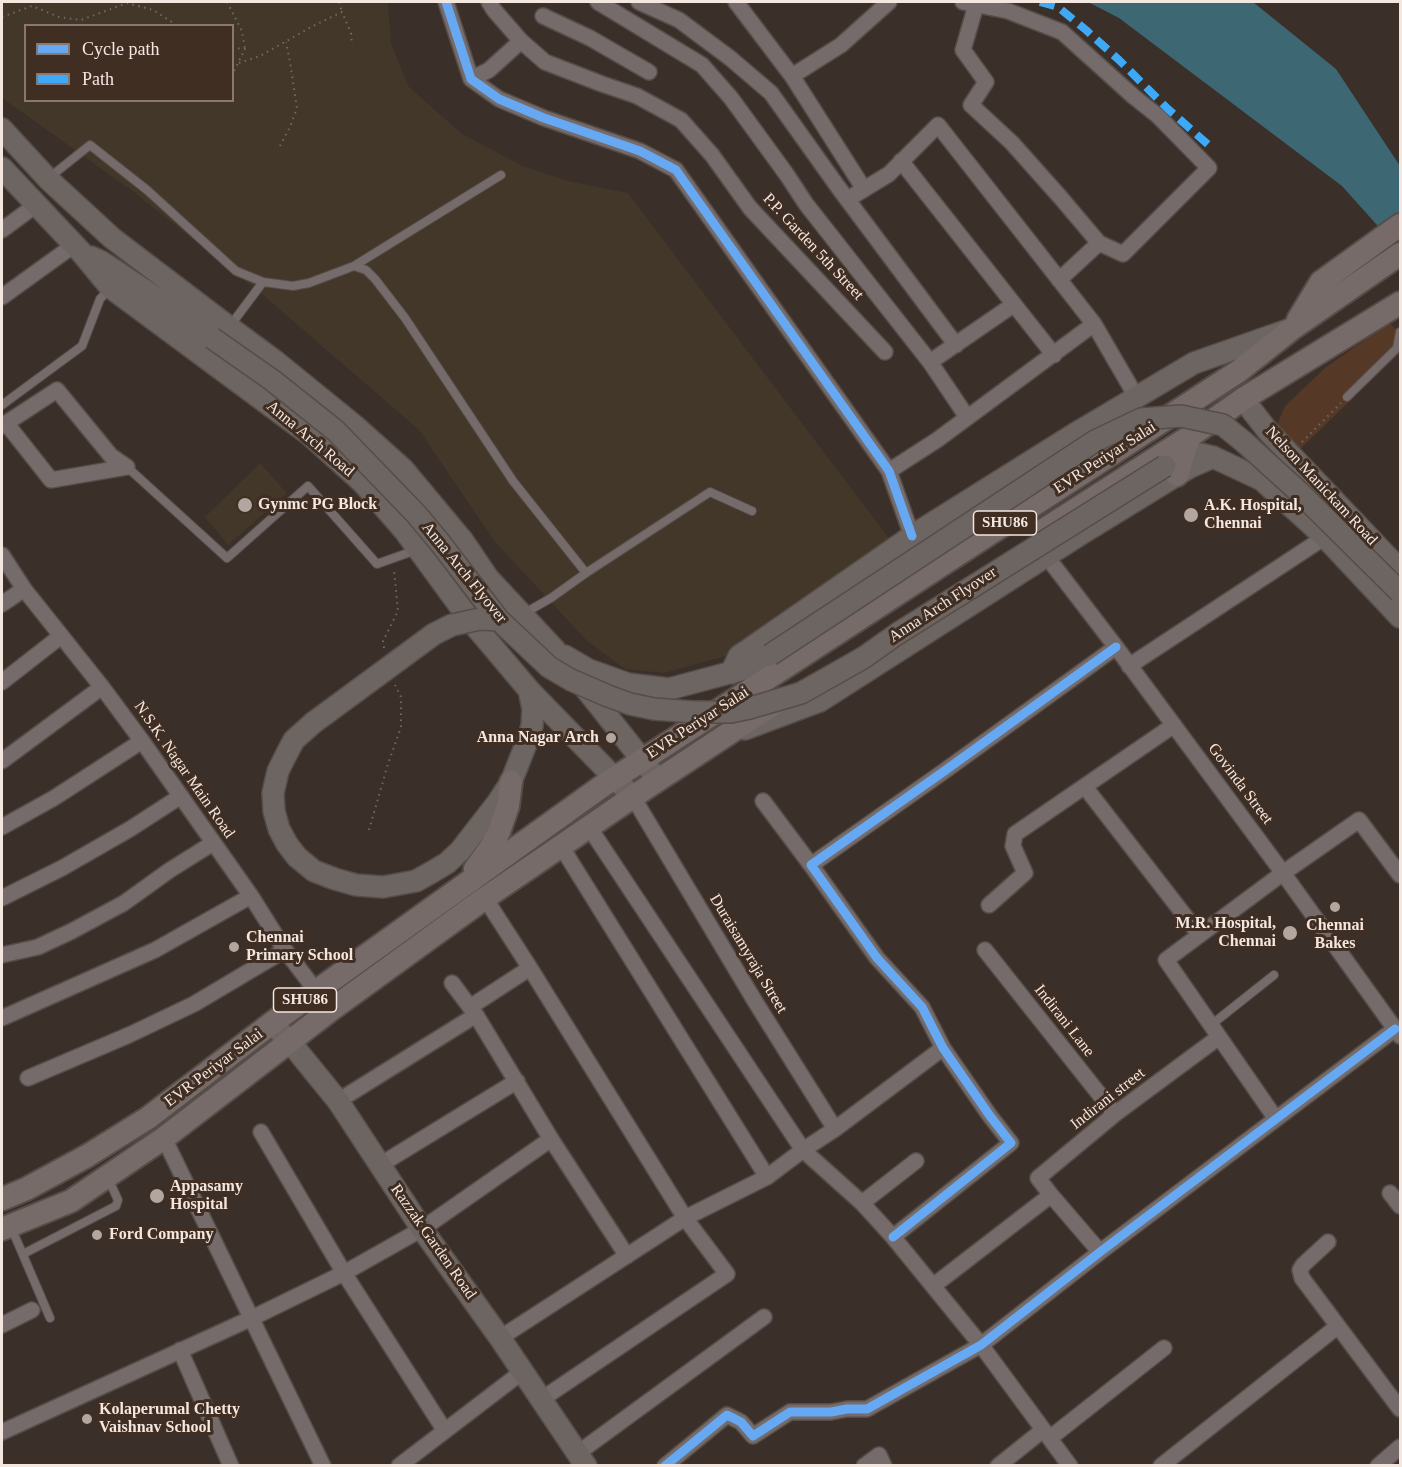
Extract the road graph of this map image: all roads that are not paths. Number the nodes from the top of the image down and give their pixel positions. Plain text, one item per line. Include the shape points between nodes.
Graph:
1 (446, 2) edge
2 (489, 2) edge
3 (598, 2) edge
4 (639, 2) edge
5 (736, 2) edge
6 (889, 2) edge
7 (970, 3) edge
8 (543, 16) dead end
9 (522, 41) junction
10 (650, 72) dead end
11 (792, 76) junction
12 (471, 79) junction
13 (2, 129) edge
14 (901, 161) junction
15 (2, 168) edge
16 (501, 176) dead end
17 (48, 179) junction
18 (864, 189) junction
19 (848, 200) junction
20 (36, 205) junction
21 (1401, 225) edge
22 (2, 230) edge
23 (1099, 243) junction
24 (78, 248) junction
25 (1401, 254) edge
26 (354, 266) junction
27 (1059, 280) junction
28 (263, 282) junction
29 (110, 287) junction
30 (2, 297) edge
31 (1401, 303) edge
32 (1013, 304) junction
33 (1094, 324) junction
34 (1293, 328) junction
35 (1401, 332) edge
36 (221, 333) junction
37 (956, 345) junction
38 (885, 351) dead end
39 (1054, 355) junction
40 (930, 362) junction
41 (1347, 397) road end
42 (1137, 398) junction
43 (1243, 399) junction
44 (2, 405) edge
45 (968, 417) junction
46 (4, 424) edge
47 (1290, 454) junction
48 (1177, 459) junction
49 (127, 467) junction
50 (889, 471) junction
51 (1262, 480) junction
52 (752, 511) dead end
53 (912, 536) junction
54 (1325, 537) junction
55 (418, 549) junction
56 (2, 555) edge
57 (1047, 558) junction
58 (1401, 570) edge
59 (586, 573) junction
60 (488, 578) junction
61 (24, 589) junction
62 (1401, 592) edge
63 (456, 601) junction
64 (2, 604) edge
65 (522, 615) junction
66 (1401, 617) edge
67 (499, 620) junction
68 (62, 636) junction
69 (490, 644) junction
70 (1116, 647) junction
71 (555, 650) junction
72 (763, 661) junction
73 (1130, 666) junction
74 (731, 673) junction
75 (2, 682) edge
76 (102, 687) junction
77 (529, 690) junction
78 (745, 693) junction
79 (1174, 725) junction
80 (722, 737) junction
81 (142, 741) junction
82 (642, 759) junction
83 (2, 761) edge
84 (615, 778) junction
85 (658, 780) junction
86 (511, 782) junction
87 (1085, 787) junction
88 (181, 796) junction
89 (633, 797) junction
90 (764, 801) dead end
91 (2, 827) edge
92 (590, 827) junction
93 (213, 843) junction
94 (561, 846) junction
95 (811, 865) junction
96 (1283, 873) junction
97 (1401, 875) edge
98 (464, 885) junction
99 (251, 896) junction
100 (2, 898) edge
101 (485, 898) junction
102 (989, 905) dead end
103 (1199, 934) junction
104 (285, 950) junction
105 (985, 950) dead end
106 (2, 955) edge
107 (531, 968) junction
108 (1274, 975) dead end
109 (452, 983) dead end
110 (317, 992) junction
111 (332, 1009) junction
112 (473, 1011) junction
113 (2, 1018) edge
114 (272, 1023) junction
115 (1215, 1031) junction
116 (1398, 1032) edge
117 (290, 1042) junction
118 (943, 1047) junction
119 (28, 1078) dead end
120 (517, 1081) junction
121 (338, 1101) junction
122 (1115, 1114) junction
123 (1276, 1119) junction
124 (835, 1129) junction
125 (261, 1132) dead end
126 (164, 1138) junction
127 (551, 1139) junction
128 (803, 1150) junction
129 (916, 1161) dead end
130 (380, 1165) junction
131 (107, 1176) junction
132 (767, 1177) junction
133 (1390, 1192) dead end
134 (1051, 1196) junction
135 (2, 1199) edge
136 (862, 1203) junction
137 (1401, 1206) edge
138 (685, 1218) junction
139 (6, 1227) edge
140 (422, 1229) junction
141 (893, 1237) junction
142 (1328, 1242) dead end
143 (1100, 1252) junction
144 (23, 1254) junction
145 (627, 1256) junction
146 (344, 1273) junction
147 (933, 1286) junction
148 (32, 1310) dead end
149 (764, 1317) dead end
150 (50, 1318) dead end
151 (252, 1318) junction
152 (2, 1325) edge
153 (1338, 1326) junction
154 (500, 1338) junction
155 (981, 1345) junction
156 (1164, 1348) dead end
157 (180, 1350) junction
158 (522, 1372) junction
159 (542, 1399) junction
160 (1401, 1409) edge
161 (445, 1431) junction
162 (2, 1432) edge
163 (1046, 1434) junction
164 (1401, 1447) edge
165 (582, 1459) edge
166 (231, 1466) edge
167 (323, 1466) edge
168 (399, 1466) edge
169 (665, 1466) edge
170 (864, 1466) edge
171 (884, 1466) edge
172 (998, 1466) edge
173 (1070, 1466) edge
174 (1161, 1466) edge
175 (1378, 1466) edge

1 - 12 street
2 - 9 street, P.P. Garden 5th Street
3 - 40 street via 702,65
4 - 19 street via 679,20 771,93
5 - 11 street
6 - 11 street via 841,45
7 - 23 street via 963,50 986,82 971,105 1012,143
7 - 23 street via 1008,11 1062,32 1158,116 1209,168 1123,254
8 - 10 street
9 - 12 street via 489,70
9 - 38 street, P.P. Garden 5th Street via 544,62 637,96 681,120 750,207
11 - 18 street
12 - 50 street via 499,99 640,151 676,170
13 - 17 main road
14 - 18 street via 889,174
14 - 27 street via 938,125
14 - 32 street
15 - 20 main road, Anna Arch Road
16 - 26 lane
17 - 28 lane via 90,145 147,190 236,271
17 - 36 main road
18 - 19 street
19 - 37 street
20 - 22 street
20 - 24 main road, Anna Arch Road
21 - 34 main road via 1321,282
23 - 27 street
24 - 29 main road, Anna Arch Road
24 - 30 street
24 - 36 main road, Anna Arch Flyover
25 - 34 main road, EVR Periyar Salai / SHU86
26 - 28 lane via 309,284
26 - 59 lane via 375,279 405,318 513,481
27 - 33 street
28 - 36 lane
29 - 44 lane via 100,299 82,346
29 - 55 main road, Anna Arch Road via 310,435 363,483
31 - 43 main road, EVR Periyar Salai / SHU86
32 - 37 street
32 - 39 street
33 - 39 street
33 - 42 street
34 - 42 main road via 1194,363
34 - 78 main road, EVR Periyar Salai / SHU86 via 1239,371
35 - 41 lane via 1397,348
36 - 60 main road via 276,361 403,469 463,540
36 - 67 main road, Anna Arch Flyover, bridge via 336,431 417,515
37 - 40 street
39 - 45 street
40 - 45 street
42 - 53 main road
43 - 47 main road, Nelson Manickam Road
43 - 48 main road, EVR Periyar Salai / SHU86
45 - 50 street
46 - 49 street via 51,480
46 - 49 street via 57,390 111,456
47 - 51 main road
47 - 58 main road, Nelson Manickam Road
48 - 51 main road, Nelson Manickam Road via 1192,453 1203,454
48 - 57 main road
48 - 67 main road, Anna Arch Flyover, bridge via 862,658 801,693 750,708 731,712 676,711 630,704 549,667
48 - 80 main road, EVR Periyar Salai / SHU86
49 - 55 lane via 227,558 308,486 377,564
50 - 53 street
51 - 54 main road, Nelson Manickam Road
52 - 59 lane via 710,492
53 - 74 main road via 739,656
54 - 66 main road, Nelson Manickam Road
54 - 73 street
55 - 63 main road, Anna Arch Road
56 - 61 street, N.S.K. Nagar Main Road
57 - 70 street, Govinda Street
57 - 80 main road via 820,701
59 - 65 lane
60 - 63 main road
60 - 65 main road
61 - 64 street
61 - 68 street, N.S.K. Nagar Main Road
62 - 72 main road, bridge via 1298,490 1223,425 1181,416 1141,419 1095,441
63 - 69 main road, Anna Arch Road
65 - 69 main road
65 - 71 main road
67 - 86 main road, bridge via 480,619 452,625 434,634 313,723 294,740 285,755 273,793 274,811 287,844 314,871 356,885 383,886 417,881 447,863
68 - 75 street
68 - 76 street, N.S.K. Nagar Main Road
69 - 77 main road, Anna Arch Road
70 - 73 street, Govinda Street
70 - 95 street
71 - 74 main road via 589,670 628,684 669,689
71 - 82 main road
72 - 74 main road
72 - 78 main road
73 - 79 street, Govinda Street
76 - 81 street, N.S.K. Nagar Main Road
76 - 83 street
77 - 84 main road, Anna Arch Road
77 - 86 main road via 532,726
78 - 82 main road, EVR Periyar Salai / SHU86
79 - 87 street
79 - 96 street, Govinda Street
80 - 85 main road, EVR Periyar Salai / SHU86
81 - 88 street, N.S.K. Nagar Main Road
81 - 91 street
82 - 84 main road, EVR Periyar Salai / SHU86
82 - 85 main road
84 - 89 main road, Anna Arch Road
84 - 98 main road, EVR Periyar Salai / SHU86
85 - 89 main road, EVR Periyar Salai / SHU86
86 - 98 main road via 499,832
87 - 102 street via 1015,834 1013,846 1025,873
87 - 103 street
88 - 93 street, N.S.K. Nagar Main Road
88 - 100 street via 62,868
89 - 92 main road, EVR Periyar Salai / SHU86
89 - 124 street, Duraisamyraja Street
90 - 95 street
92 - 94 main road, EVR Periyar Salai / SHU86
92 - 128 street
93 - 99 street, N.S.K. Nagar Main Road
93 - 106 street via 124,903 72,931 38,947
94 - 101 main road, EVR Periyar Salai / SHU86
94 - 132 street
95 - 118 street via 877,958 922,1007
96 - 97 street via 1359,820
96 - 103 street
96 - 116 street, Govinda Street
98 - 110 main road, EVR Periyar Salai / SHU86
99 - 104 street, N.S.K. Nagar Main Road
99 - 113 street via 155,950
101 - 107 street
101 - 111 main road, EVR Periyar Salai / SHU86
103 - 115 street via 1166,960
104 - 110 street, N.S.K. Nagar Main Road
104 - 119 street via 194,1004
105 - 122 street, Indirani Lane
107 - 112 street
107 - 138 street
108 - 115 lane
109 - 112 street
110 - 111 street, N.S.K. Nagar Main Road
110 - 114 main road, EVR Periyar Salai / SHU86
111 - 117 main road, EVR Periyar Salai / SHU86
112 - 120 street
112 - 121 street
114 - 117 main road, Razzak Garden Road
114 - 135 main road, EVR Periyar Salai / SHU86 via 148,1118 87,1156
115 - 122 street, Indirani street
115 - 123 street
116 - 123 street
117 - 121 main road, Razzak Garden Road
117 - 126 main road, EVR Periyar Salai / SHU86
118 - 124 street
118 - 141 street via 1011,1143
120 - 127 street
120 - 130 street
121 - 130 main road, Razzak Garden Road
122 - 134 street, Indirani street via 1038,1178
123 - 143 street
124 - 128 street
125 - 146 street
126 - 131 main road, EVR Periyar Salai / SHU86
126 - 151 street
127 - 140 street
127 - 145 street
128 - 132 street
128 - 136 street
129 - 136 street
130 - 140 main road, Razzak Garden Road
131 - 139 main road, EVR Periyar Salai / SHU86 via 71,1201
131 - 144 lane via 118,1200 116,1206
132 - 138 street
133 - 137 street
134 - 143 street, Indirani street
134 - 147 street
136 - 141 street
138 - 145 street
138 - 159 street via 727,1274
139 - 144 lane
140 - 146 street
140 - 154 main road, Razzak Garden Road
141 - 147 street
142 - 153 street via 1300,1270
143 - 155 street
144 - 150 lane
145 - 154 street
146 - 151 street
146 - 161 street
147 - 155 street
148 - 152 street
149 - 165 street
151 - 157 street
151 - 167 street
153 - 160 street
153 - 174 street
154 - 158 main road, Razzak Garden Road
155 - 163 street
155 - 169 street via 867,1409 790,1412 753,1436 741,1422 727,1415
156 - 163 street
157 - 162 street
157 - 166 street
158 - 159 main road, Razzak Garden Road
158 - 161 street
159 - 165 main road, Razzak Garden Road
161 - 168 street
163 - 172 street
163 - 173 street
164 - 175 street
170 - 171 street via 879,1455

